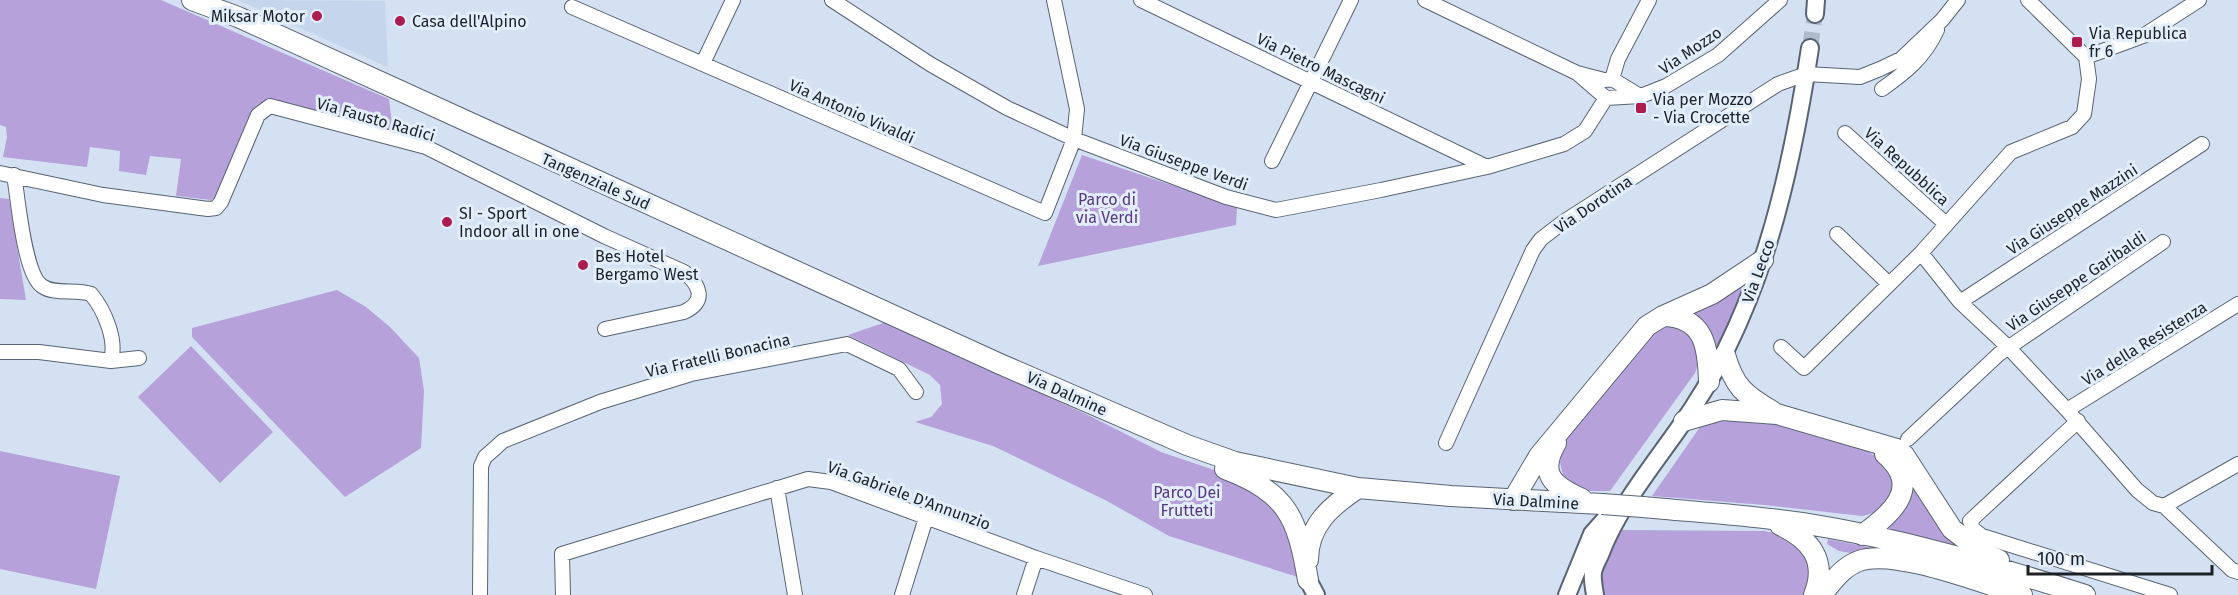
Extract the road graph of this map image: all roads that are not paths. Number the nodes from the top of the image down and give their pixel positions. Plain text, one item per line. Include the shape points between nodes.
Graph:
1 (192, 0) edge
2 (205, 0) edge
3 (733, 0) edge
4 (832, 0) edge
5 (1054, 0) edge
6 (1141, 0) edge
7 (1351, 0) edge
8 (1425, 0) edge
9 (1649, 0) edge
10 (1958, 0) edge
11 (2028, 0) edge
12 (2199, 0) edge
13 (1782, 1) edge
14 (572, 7) dead end
15 (238, 17) junction
16 (1942, 20) junction
17 (1810, 48) tunnel mouth
18 (2086, 57) junction
19 (702, 63) junction
20 (1806, 74) junction
21 (1310, 82) junction
22 (1608, 88) junction
23 (1882, 89) dead end
24 (1845, 133) dead end
25 (1074, 139) junction
26 (2202, 144) dead end
27 (1272, 160) dead end
28 (1487, 166) junction
29 (0, 173) edge
30 (15, 175) junction
31 (1946, 224) junction
32 (1837, 234) dead end
33 (2163, 242) dead end
34 (1921, 253) junction
35 (1763, 260) junction
36 (1889, 284) junction
37 (1960, 302) junction
38 (2238, 304) edge
39 (1663, 316) junction
40 (605, 329) dead end
41 (1781, 347) dead end
42 (2008, 347) junction
43 (0, 352) edge
44 (1725, 355) junction
45 (139, 358) dead end
46 (111, 362) junction
47 (1000, 364) junction
48 (1709, 382) junction
49 (916, 392) dead end
50 (2067, 410) junction
51 (1777, 414) junction
52 (1684, 421) junction
53 (2078, 421) junction
54 (1567, 423) junction
55 (1908, 439) dead end
56 (1869, 442) junction
57 (1446, 443) dead end
58 (2238, 464) edge
59 (1648, 471) junction
60 (777, 488) junction
61 (1358, 488) junction
62 (1513, 500) junction
63 (1597, 504) junction
64 (2164, 506) junction
65 (926, 518) junction
66 (1766, 519) junction
67 (1862, 535) junction
68 (1813, 549) junction
69 (1036, 558) junction
70 (1852, 564) junction
71 (2238, 572) edge
72 (2065, 589) junction
73 (1310, 590) edge
74 (1136, 594) edge
75 (480, 595) edge
76 (564, 595) edge
77 (795, 595) edge
78 (902, 595) edge
79 (1023, 595) edge
80 (1568, 595) edge
81 (1595, 595) edge
82 (1814, 595) edge
83 (1821, 595) edge
84 (2022, 595) edge
85 (2085, 595) edge
86 (2170, 595) edge

1 - 15 highway, Tangenziale Sud
2 - 15 highway
3 - 19 street
4 - 25 street, Via Giuseppe Verdi via 930,64 1007,108
5 - 25 street via 1077,109
6 - 21 street, Via Pietro Mascagni
7 - 21 street
8 - 22 street, Via Mozzo
9 - 22 street, Via Giuseppe Verdi via 1618,58
10 - 16 street
11 - 18 street
12 - 18 street via 2143,36
13 - 22 street, Via Mozzo via 1718,55 1666,86 1641,96
14 - 19 street, Via Antonio Vivaldi
15 - 47 highway, Tangenziale Sud
16 - 20 street via 1901,59 1860,77
16 - 23 street via 1919,60
17 - 20 main road, Via Lecco
18 - 31 street, Via Repubblica via 2089,79 2084,114 2072,128 2011,152
19 - 25 street, Via Antonio Vivaldi via 1045,213
20 - 35 main road, Via Lecco via 1774,227
20 - 57 street, Via Dorotina via 1778,84 1541,239
21 - 27 street
21 - 28 street, Via Pietro Mascagni
22 - 28 street, Via Giuseppe Verdi via 1578,137
24 - 31 street, Via Repubblica
25 - 28 street, Via Giuseppe Verdi via 1226,197 1276,210
26 - 37 street, Via Giuseppe Mazzini
29 - 30 street, Via Fausto Radici
30 - 40 street, Via Fausto Radici via 103,195 216,208 258,115 270,106 426,147 684,272 699,290 695,305 684,312
30 - 46 street via 31,272 40,286 51,291 91,294 109,330 114,351
31 - 34 street, Via Repubblica
32 - 36 street
33 - 42 street, Via Giuseppe Garibaldi
34 - 36 street, Via Repubblica
34 - 37 street
35 - 39 highway via 1712,294
35 - 44 main road, Via Lecco
36 - 41 street, Via Repubblica via 1804,369
37 - 42 street
38 - 50 street, Via della Resistenza
39 - 48 highway via 1684,319 1702,336 1709,356
39 - 54 highway via 1647,326
42 - 50 street
42 - 55 street
43 - 46 street via 57,354
44 - 48 main road, Via Lecco
44 - 51 highway via 1744,394
45 - 46 street
47 - 61 highway, Via Dalmine via 1140,426 1226,458
47 - 73 highway via 1052,394 1151,441 1254,481 1289,512 1301,540
48 - 52 main road, Via Lecco
49 - 75 street, Via Fratelli Bonacina via 899,369 847,344 691,374 600,402 503,441 481,466
50 - 53 street
51 - 52 highway via 1722,410
51 - 56 highway
52 - 59 main road, Via Lecco
53 - 64 street via 2137,490 2153,503
53 - 86 street via 1970,521 1973,529 1982,536
54 - 62 highway via 1539,456
54 - 63 highway via 1550,453 1550,477 1560,489
56 - 67 highway via 1896,465 1902,485 1891,513
56 - 72 highway via 1890,446 1904,455 1952,529 1980,551 2036,572
58 - 64 street
59 - 80 main road, Via Lecco via 1592,534
59 - 81 main road, Via Lecco via 1607,537 1593,573
60 - 65 street, Via Gabriele D'Annunzio via 820,479
60 - 76 street, Via Gabriele D'Annunzio via 562,554
60 - 77 street
61 - 62 highway, Via Dalmine
61 - 73 highway via 1318,521 1308,551
62 - 63 highway, Via Dalmine
63 - 66 highway, Via Dalmine, bridge
64 - 71 street
65 - 69 street, Via Gabriele D'Annunzio
65 - 78 street
66 - 67 highway, Via Dalmine
66 - 68 highway via 1800,535
67 - 72 highway, Via Dalmine via 1962,558
68 - 70 highway
68 - 82 highway via 1819,577
69 - 74 street, Via Gabriele D'Annunzio
69 - 79 street
70 - 83 highway
70 - 84 highway via 1879,558 1924,565
72 - 85 highway, Via Dalmine

